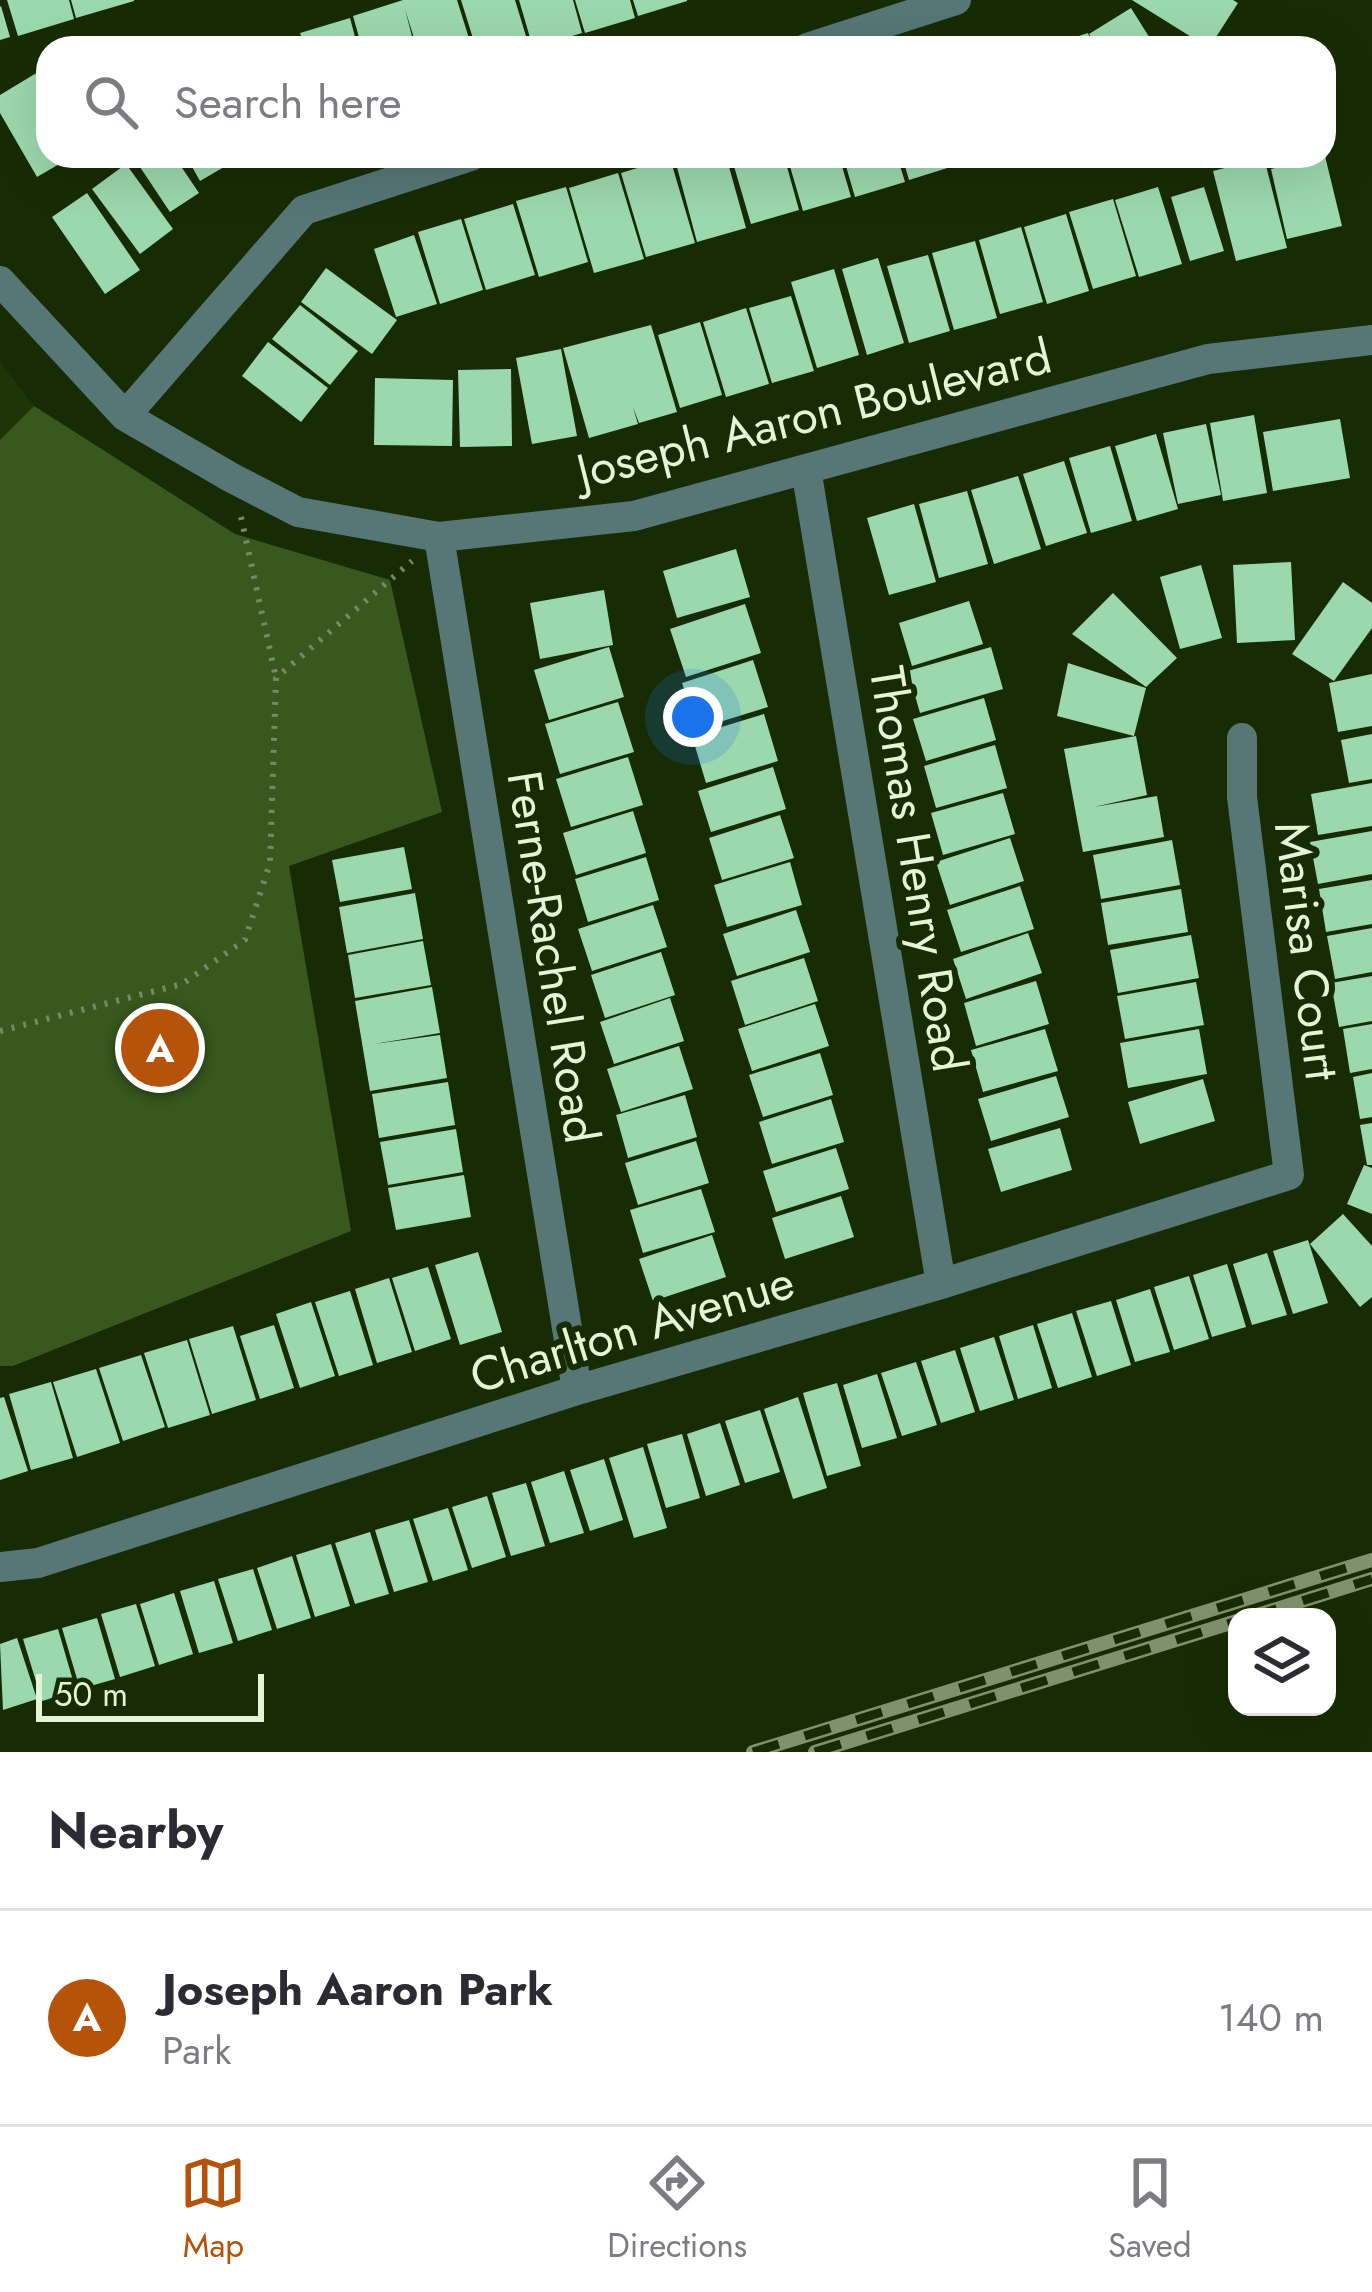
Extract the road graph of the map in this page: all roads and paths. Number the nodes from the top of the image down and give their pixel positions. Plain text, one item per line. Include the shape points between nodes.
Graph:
1 (956, 0) edge
2 (844, 36) edge
3 (434, 168) edge
4 (0, 281) edge
5 (1372, 340) edge
6 (125, 416) junction
7 (806, 469) junction
8 (232, 478) junction
9 (439, 537) junction
10 (276, 678) junction
11 (1242, 737) dead end
12 (0, 1031) edge
13 (1289, 1175) joint
14 (941, 1285) junction
15 (577, 1390) junction
16 (0, 1567) edge

1 - 2 street
3 - 6 street via 304,210
4 - 6 street, Joseph Aaron Boulevard
5 - 7 street, Joseph Aaron Boulevard via 1208,359
6 - 8 street, Joseph Aaron Boulevard
7 - 9 street, Joseph Aaron Boulevard via 634,515
7 - 14 street, Thomas Henry Road
8 - 9 street, Joseph Aaron Boulevard via 298,512
8 - 10 path
9 - 10 path
9 - 15 street, Ferne-Rachel Road
10 - 12 path via 270,863 244,940 182,984
11 - 13 street, Marisa Court via 1242,796
13 - 14 street, Charlton Avenue
14 - 15 street, Charlton Avenue
15 - 16 street, Charlton Avenue via 38,1562

